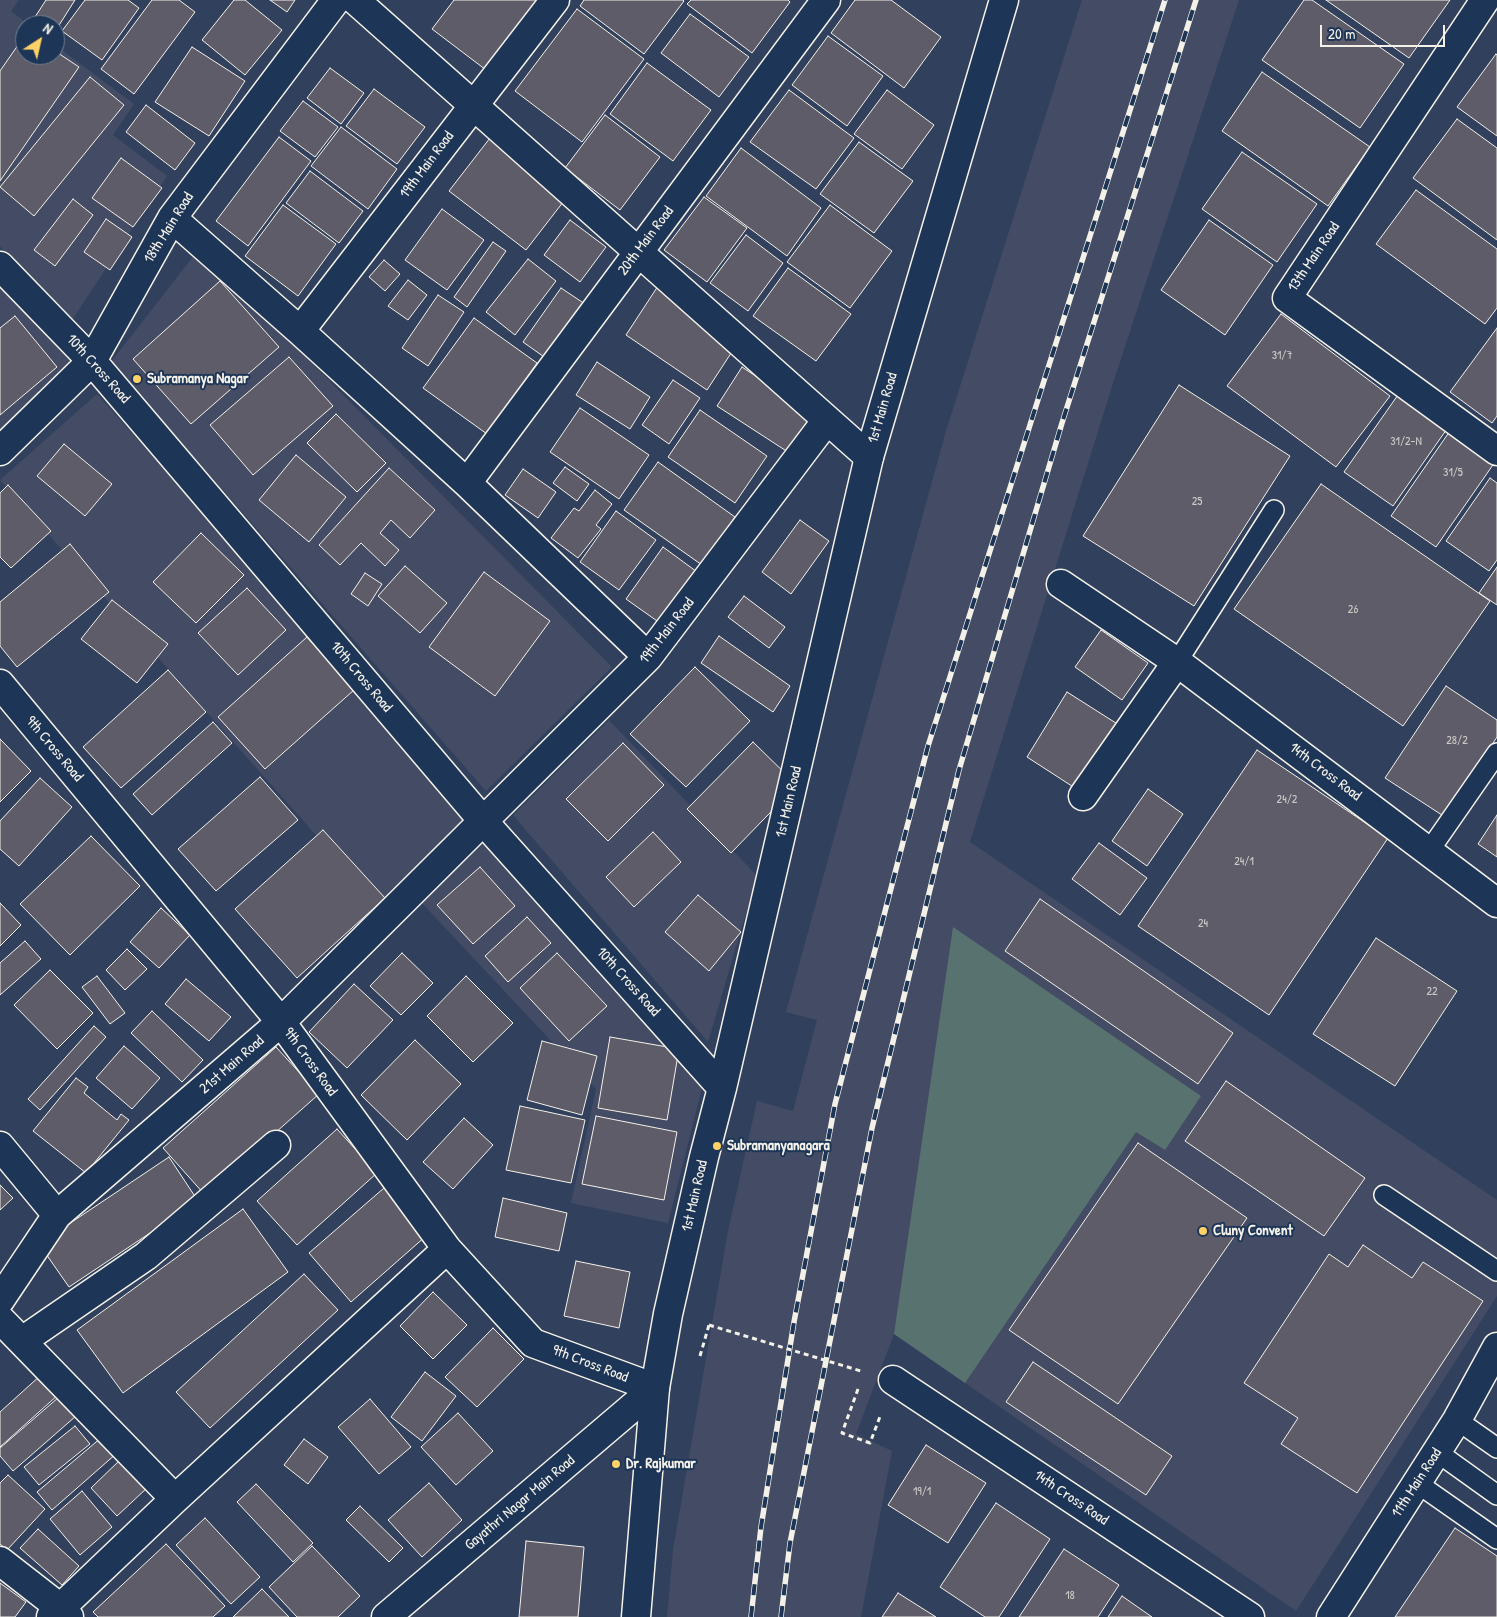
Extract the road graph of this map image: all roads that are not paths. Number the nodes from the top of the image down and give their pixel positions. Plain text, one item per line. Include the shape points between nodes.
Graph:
1 (336, 0) edge
2 (355, 0) edge
3 (554, 0) edge
4 (826, 0) edge
5 (1004, 0) edge
6 (1485, 0) edge
7 (472, 106) junction
8 (172, 218) junction
9 (638, 251) junction
10 (0, 266) edge
11 (300, 331) junction
12 (92, 361) junction
13 (827, 420) junction
14 (0, 451) edge
15 (1497, 451) edge
16 (869, 457) junction
17 (468, 483) junction
18 (1274, 510) dead end
19 (1061, 584) dead end
20 (648, 657) junction
21 (1177, 662) junction
22 (0, 684) edge
23 (1497, 753) edge
24 (1083, 796) dead end
25 (484, 822) junction
26 (1429, 850) junction
27 (1497, 902) edge
28 (282, 1022) junction
29 (722, 1088) junction
30 (276, 1145) dead end
31 (0, 1146) edge
32 (1384, 1195) dead end
33 (57, 1215) junction
34 (447, 1249) junction
35 (1497, 1271) edge
36 (0, 1300) edge
37 (0, 1319) edge
38 (22, 1341) junction
39 (1497, 1347) edge
40 (892, 1380) road end
41 (654, 1388) junction
42 (1457, 1420) junction
43 (1497, 1448) edge
44 (1437, 1452) junction
45 (1417, 1483) junction
46 (1497, 1494) edge
47 (175, 1499) junction
48 (1497, 1539) edge
49 (0, 1561) edge
50 (60, 1614) edge
51 (386, 1617) edge
52 (636, 1617) edge
53 (1250, 1617) edge
54 (1331, 1617) edge

1 - 8 street, 18th Main Road
2 - 7 street
3 - 7 street, 19th Main Road
4 - 9 street, 20th Main Road
5 - 16 street, 1st Main Road
6 - 15 street, 13th Main Road via 1287,298
7 - 9 street
7 - 11 street, 19th Main Road
8 - 11 street
8 - 12 street, 18th Main Road
9 - 13 street
9 - 17 street, 20th Main Road
10 - 12 street, 10th Cross Road
11 - 17 street
12 - 14 street, 18th Main Road
12 - 25 street, 10th Cross Road
13 - 16 street
13 - 20 street, 19th Main Road
16 - 29 street, 1st Main Road
17 - 20 street
18 - 21 lane
19 - 21 street, 14th Cross Road
20 - 25 street, 19th Main Road
21 - 24 street
21 - 26 street, 14th Cross Road
22 - 28 street, 9th Cross Road
23 - 26 lane
25 - 28 street, 21st Main Road
25 - 29 street, 10th Cross Road
26 - 27 street, 14th Cross Road
28 - 33 street, 21st Main Road
28 - 34 street, 9th Cross Road
29 - 41 street, 1st Main Road via 668,1314
30 - 38 street via 146,1256
31 - 33 street
32 - 35 lane
33 - 36 street, 21st Main Road
34 - 41 street, 9th Cross Road via 533,1342
34 - 47 street
37 - 38 street
38 - 47 street
39 - 42 street, 11th Main Road
40 - 53 street, 14th Cross Road
41 - 51 street, Gayathri Nagar Main Road
41 - 52 street, 1st Main Road
42 - 43 lane
42 - 44 street, 11th Main Road
44 - 45 street, 11th Main Road
44 - 46 lane
45 - 48 lane
45 - 54 street, 11th Main Road
47 - 50 street
49 - 50 street

